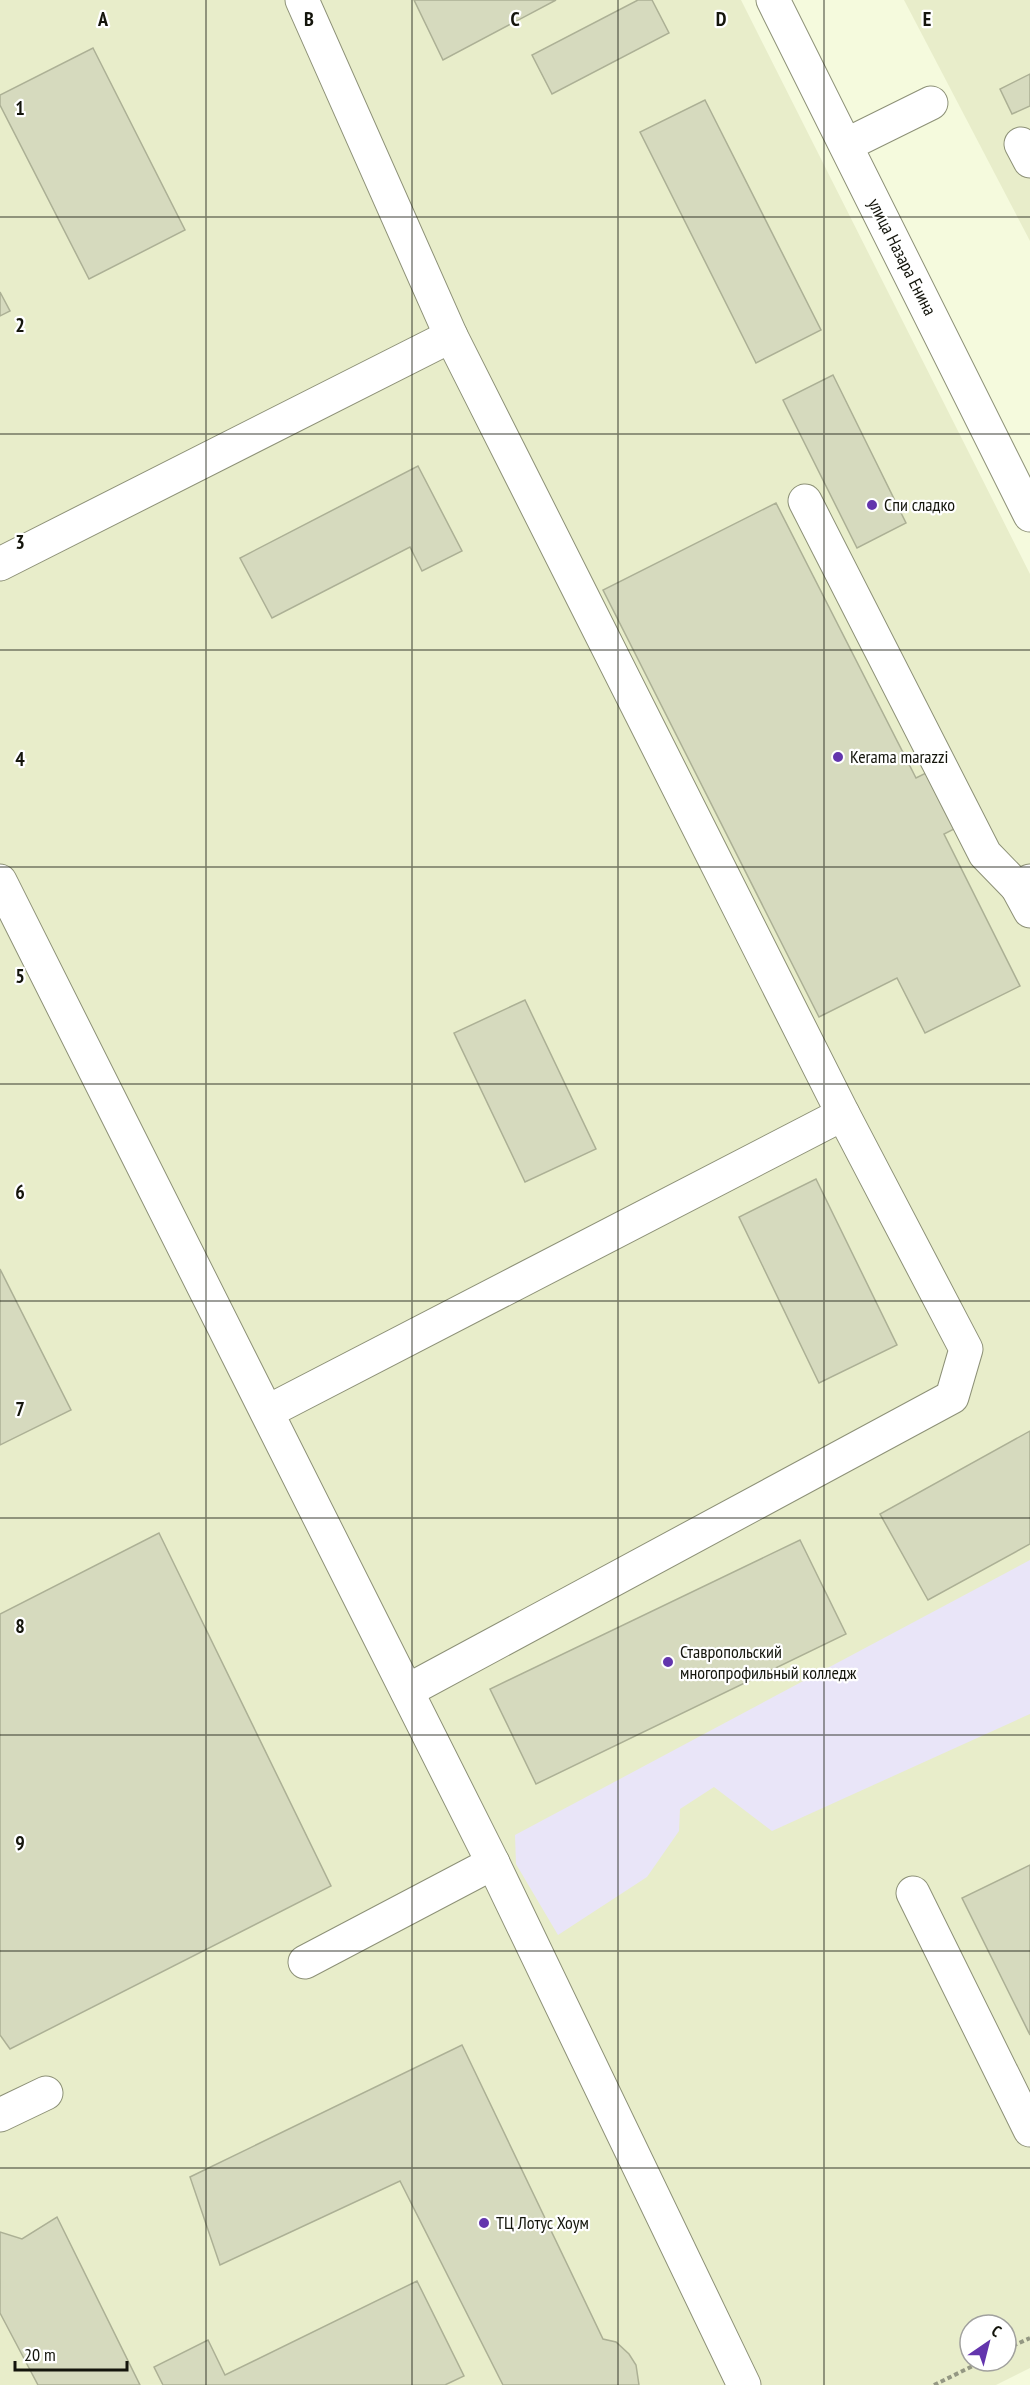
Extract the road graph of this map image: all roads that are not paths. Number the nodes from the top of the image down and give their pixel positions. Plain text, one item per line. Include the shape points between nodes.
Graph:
1 (302, 0) edge
2 (773, 0) edge
3 (931, 103) dead end
4 (846, 145) junction
5 (451, 336) junction
6 (805, 501) dead end
7 (1030, 514) edge
8 (0, 564) edge
9 (0, 881) edge
10 (1026, 893) edge
11 (843, 1114) junction
12 (267, 1412) junction
13 (407, 1691) junction
14 (493, 1863) junction
15 (913, 1893) dead end
16 (305, 1962) dead end
17 (46, 2093) dead end
18 (0, 2115) edge
19 (1030, 2130) edge
20 (744, 2385) edge

1 - 5 main road
2 - 4 main road, улица Назара Енина
3 - 4 main road
4 - 7 main road, улица Назара Енина
5 - 8 main road
5 - 11 main road
6 - 10 main road via 985,854
9 - 12 main road
11 - 12 main road
11 - 13 main road via 966,1349 952,1397
12 - 13 main road
13 - 14 main road
14 - 16 main road
14 - 20 main road
15 - 19 main road
17 - 18 main road

